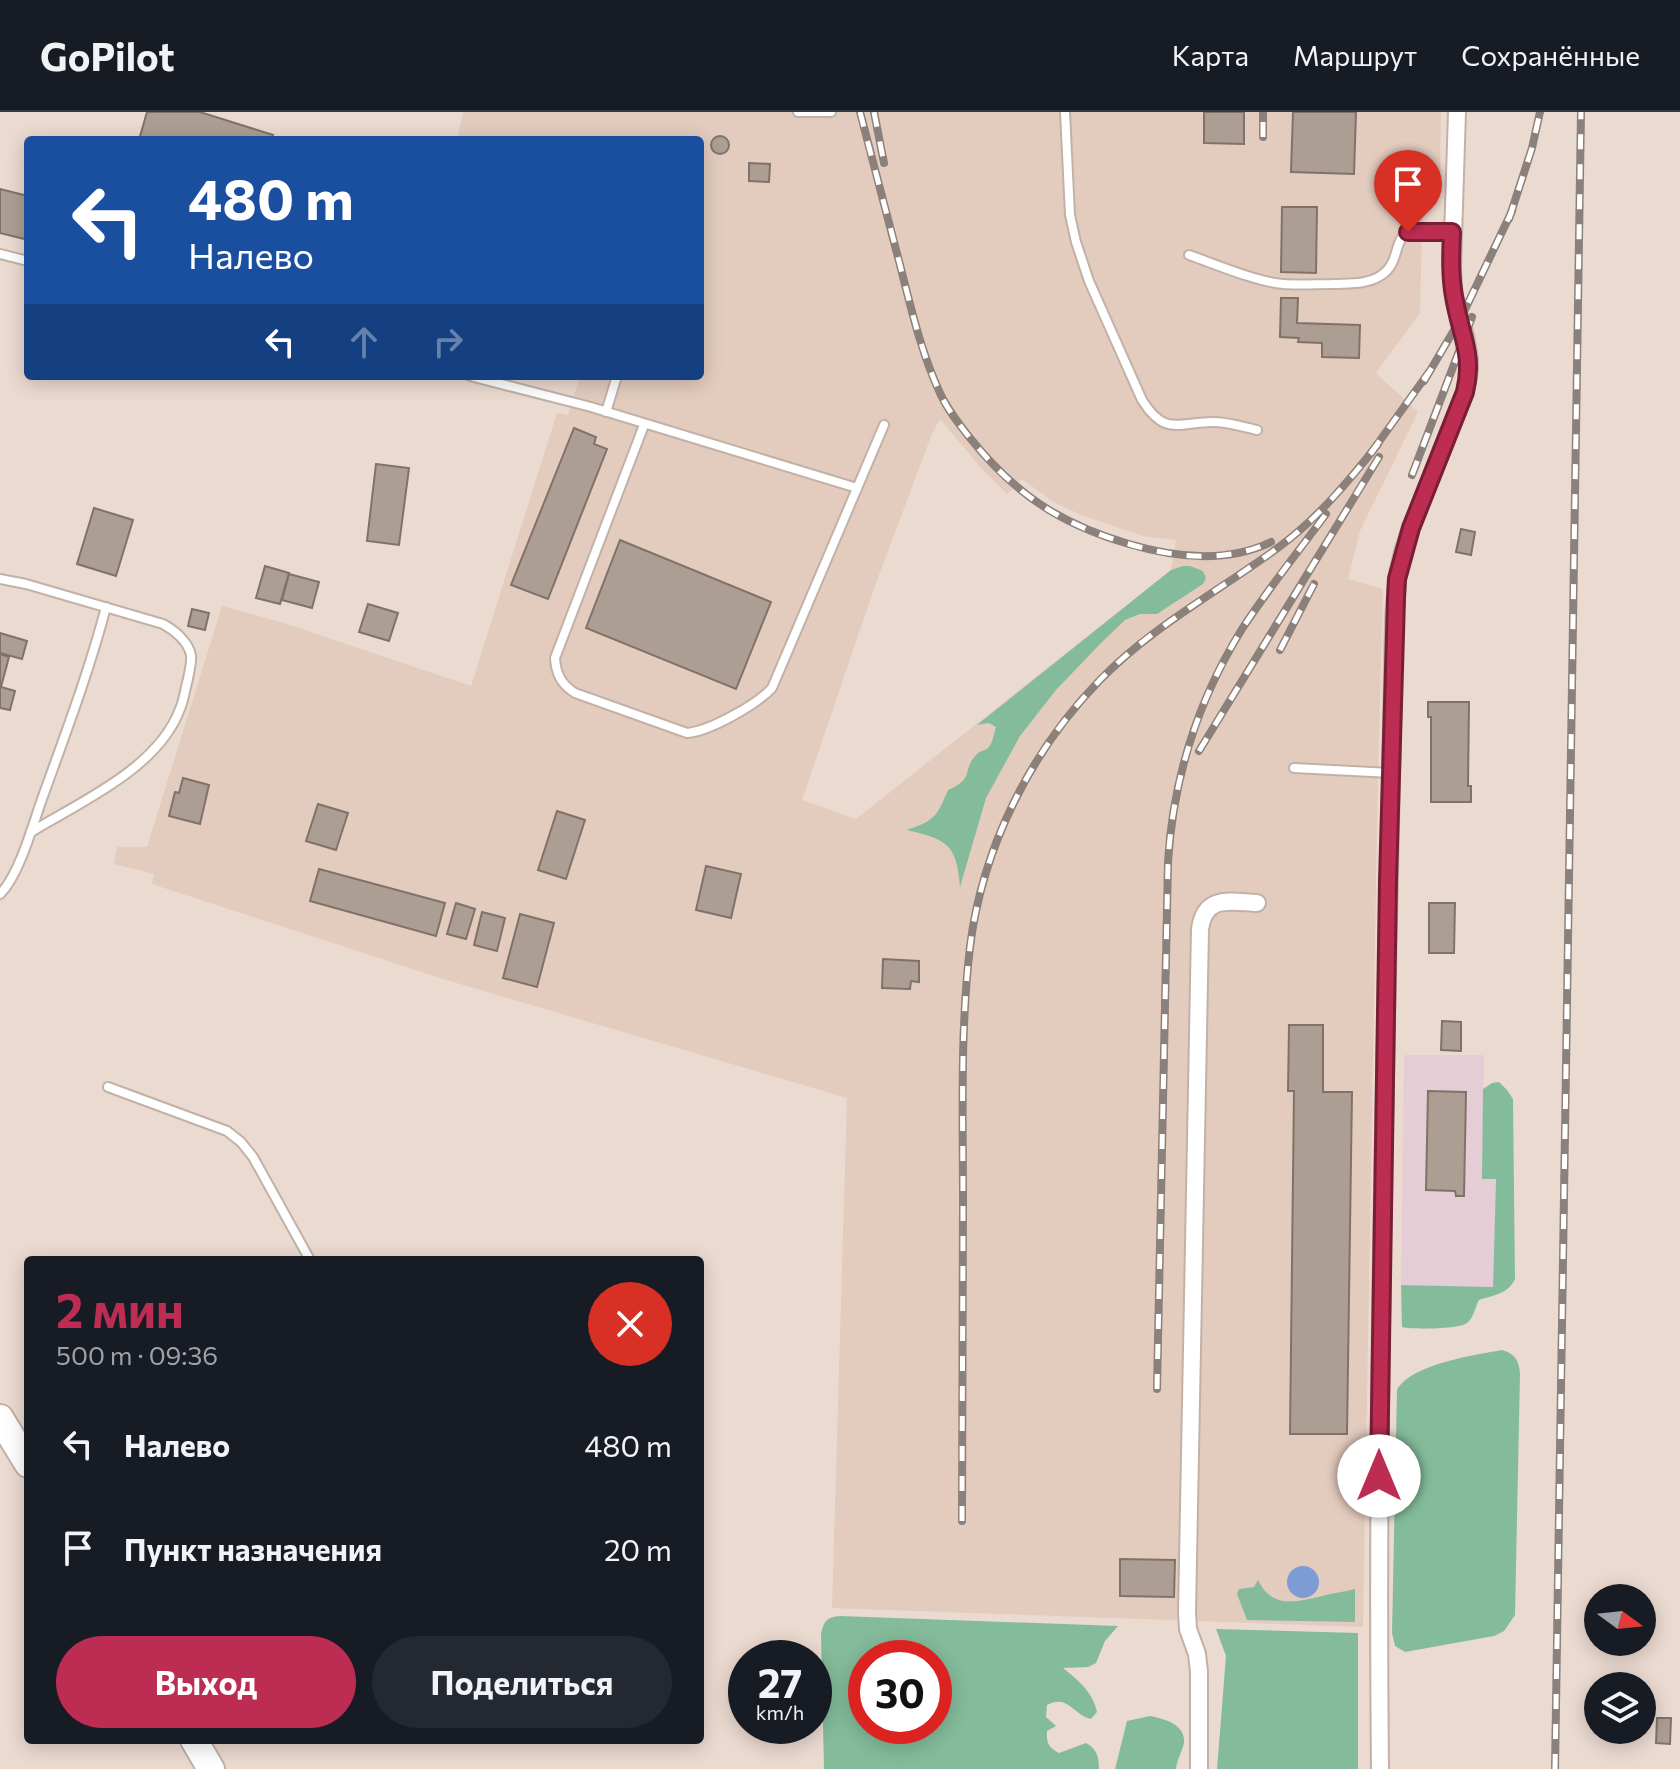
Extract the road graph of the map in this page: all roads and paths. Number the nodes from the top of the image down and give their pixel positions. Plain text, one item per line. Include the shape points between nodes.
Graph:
1 (798, 112) edge
2 (831, 112) edge
3 (1065, 112) edge
4 (1457, 112) edge
5 (1452, 232) junction
6 (0, 254) edge
7 (1189, 255) dead end
8 (24, 260) edge
9 (485, 380) edge
10 (616, 380) edge
11 (606, 412) junction
12 (644, 425) junction
13 (884, 425) dead end
14 (1257, 430) dead end
15 (857, 488) junction
16 (0, 579) edge
17 (106, 607) junction
18 (1294, 768) dead end
19 (1391, 773) junction
20 (31, 832) junction
21 (0, 894) edge
22 (1257, 903) dead end
23 (108, 1087) dead end
24 (308, 1256) edge
25 (0, 1418) edge
26 (24, 1457) edge
27 (196, 1744) edge
28 (211, 1769) edge
29 (1199, 1769) edge
30 (1380, 1769) edge

1 - 2 lane
3 - 14 lane via 1076,242 1142,400 1159,420 1170,424 1212,422
4 - 5 street
5 - 7 lane via 1408,232 1382,275 1355,283 1269,282
5 - 19 street via 1454,300 1469,359 1468,381 1411,528 1397,579
6 - 8 lane
9 - 11 lane
10 - 11 lane
11 - 12 lane
12 - 15 lane
12 - 15 lane via 555,658 556,669 575,693 676,730 700,732 757,703 772,688
13 - 15 lane
16 - 17 lane
17 - 20 lane
17 - 20 lane via 163,624 184,642 191,655 180,710 146,759
18 - 19 lane
19 - 30 street via 1380,1360
20 - 21 lane
22 - 29 street via 1211,905 1200,929 1187,1612 1199,1672
23 - 24 lane via 227,1131 241,1142
25 - 26 main road
27 - 28 main road

